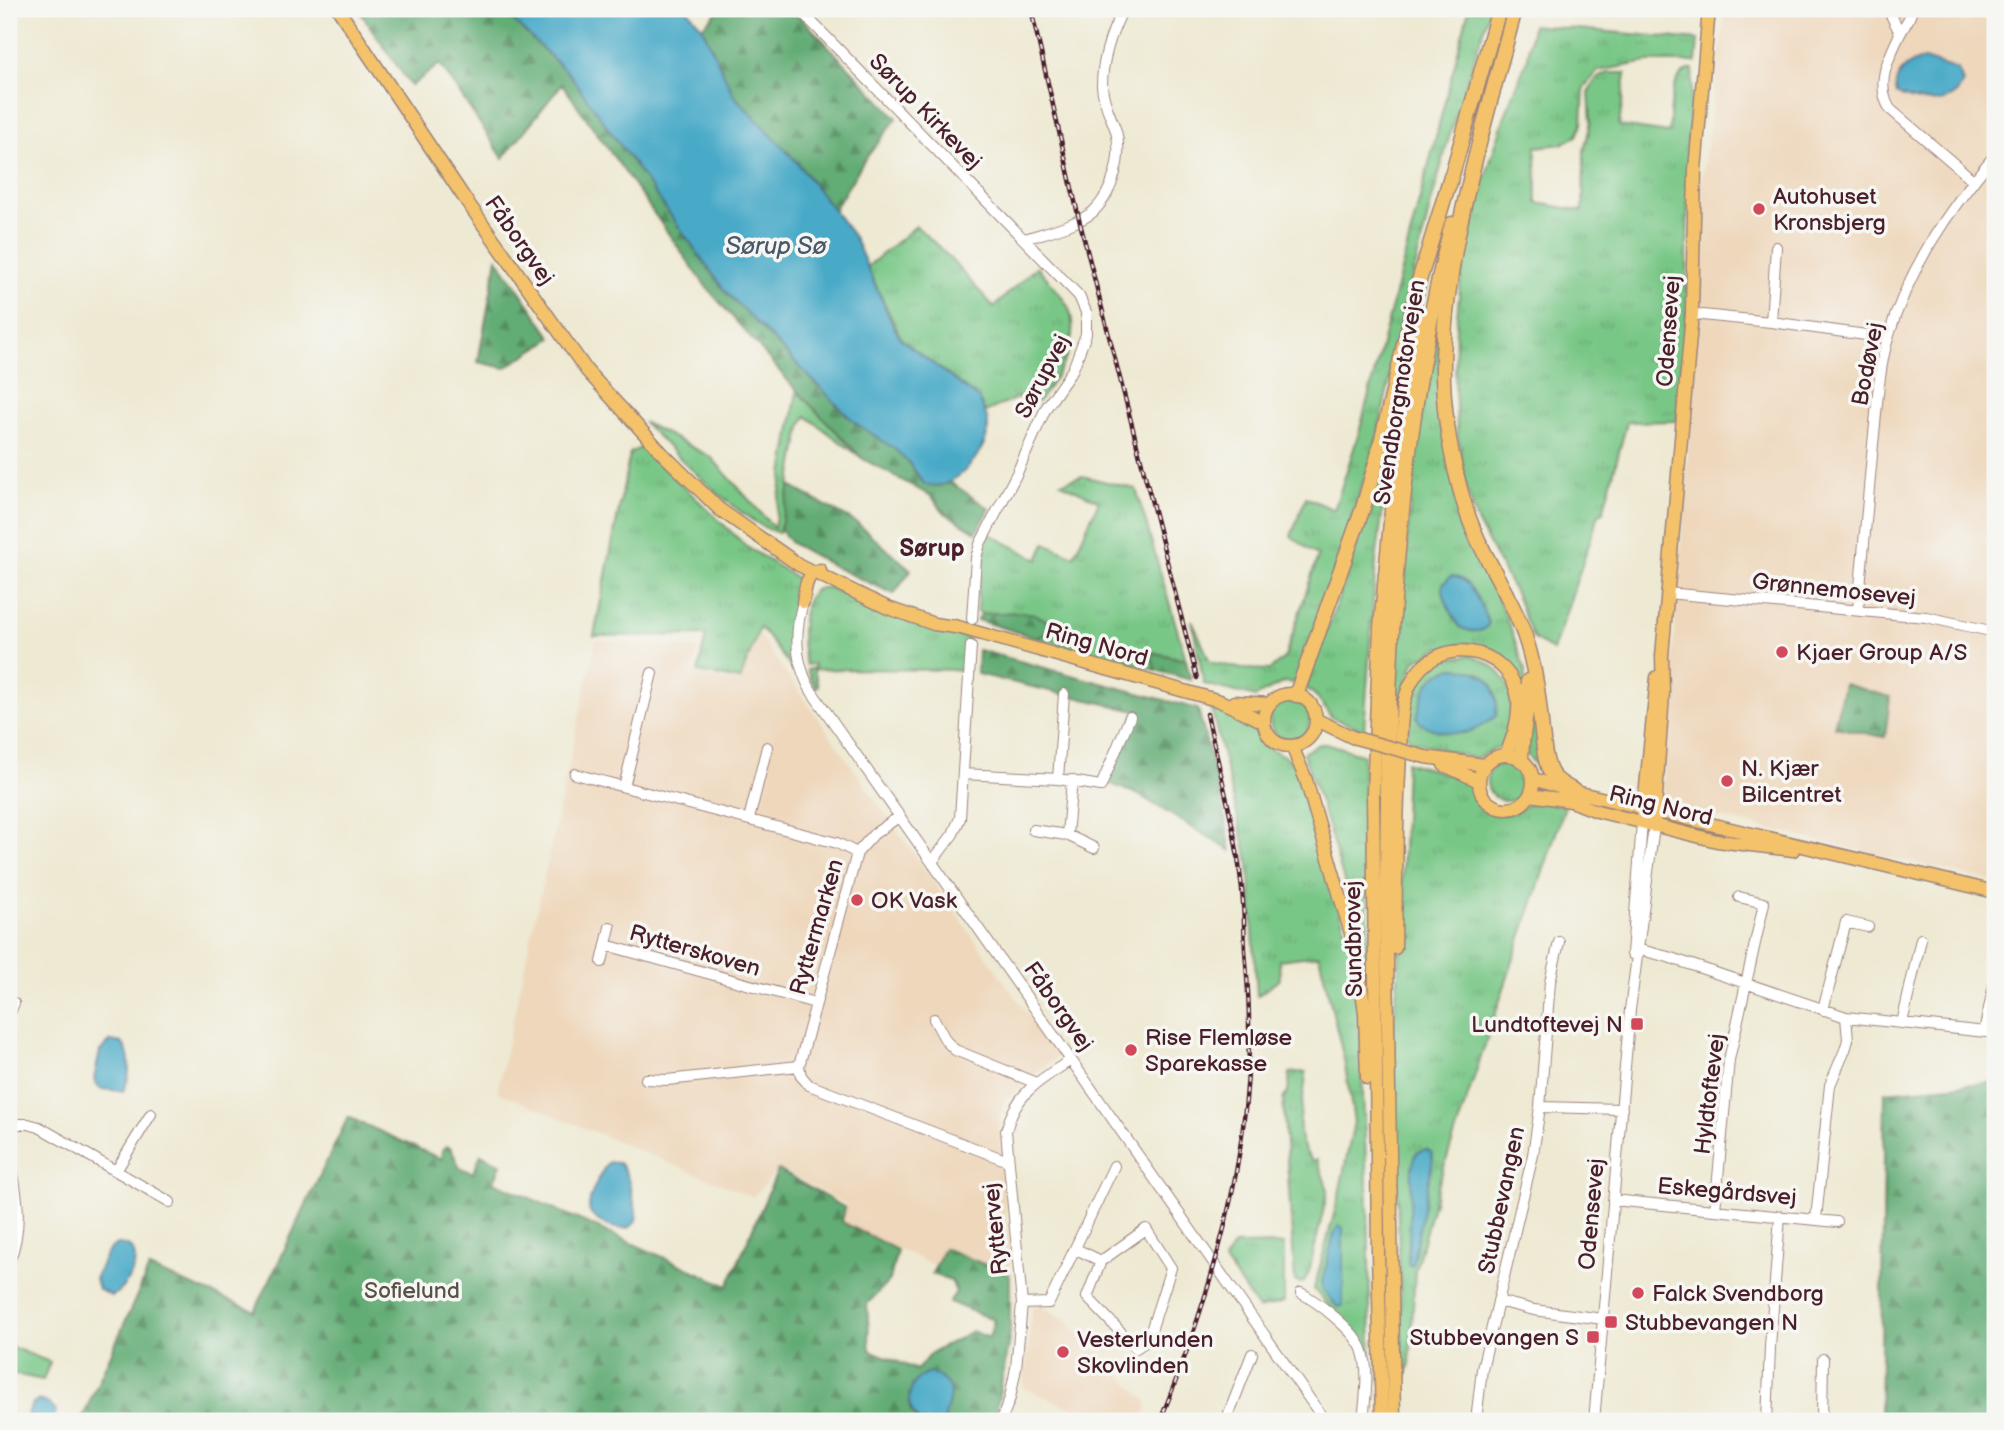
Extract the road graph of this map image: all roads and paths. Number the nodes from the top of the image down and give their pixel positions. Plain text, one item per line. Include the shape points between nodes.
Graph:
1 (338, 9) edge
2 (799, 9) edge
3 (1123, 9) edge
4 (1499, 9) edge
5 (1514, 9) edge
6 (1709, 9) edge
7 (1891, 9) edge
8 (1912, 9) edge
9 (1900, 33) junction
10 (1995, 155) edge
11 (1451, 176) junction
12 (1973, 180) junction
13 (1025, 239) junction
14 (1776, 247) dead end
15 (1692, 314) junction
16 (1771, 322) junction
17 (1888, 338) junction
18 (1396, 458) joint
19 (689, 478) junction
20 (1493, 573) junction
21 (816, 575) junction
22 (1667, 593) junction
23 (803, 602) joint
24 (1858, 609) junction
25 (972, 619) dead end
26 (1995, 632) edge
27 (971, 646) dead end
28 (1662, 656) junction
29 (652, 673) dead end
30 (1064, 694) dead end
31 (1296, 695) junction
32 (1220, 701) junction
33 (1269, 704) junction
34 (1130, 717) dead end
35 (1264, 722) junction
36 (1315, 726) junction
37 (1292, 746) junction
38 (767, 747) dead end
39 (1506, 755) junction
40 (1424, 757) junction
41 (1521, 760) junction
42 (1485, 765) junction
43 (575, 774) dead end
44 (963, 774) junction
45 (1058, 779) junction
46 (1533, 779) junction
47 (1072, 780) junction
48 (1479, 781) junction
49 (624, 787) junction
50 (1387, 792) joint
51 (1531, 795) junction
52 (1574, 797) junction
53 (900, 816) junction
54 (1649, 816) junction
55 (749, 819) junction
56 (1033, 830) dead end
57 (1067, 835) junction
58 (1094, 848) dead end
59 (858, 853) junction
60 (1825, 853) junction
61 (932, 862) junction
62 (1995, 892) edge
63 (1739, 897) dead end
64 (610, 927) dead end
65 (1868, 927) dead end
66 (1922, 939) dead end
67 (1559, 942) dead end
68 (606, 945) junction
69 (1636, 949) junction
70 (602, 962) dead end
71 (1995, 980) edge
72 (1746, 984) junction
73 (14, 1003) dead end
74 (815, 1003) junction
75 (1388, 1010) junction
76 (1823, 1010) junction
77 (9, 1015) edge
78 (1846, 1017) junction
79 (934, 1019) dead end
80 (1902, 1023) junction
81 (1984, 1032) junction
82 (1995, 1033) edge
83 (1070, 1060) junction
84 (799, 1066) junction
85 (646, 1079) dead end
86 (1036, 1083) junction
87 (1540, 1107) junction
88 (1622, 1109) junction
89 (151, 1114) dead end
90 (9, 1124) edge
91 (9, 1154) edge
92 (1008, 1161) junction
93 (1114, 1166) dead end
94 (116, 1171) junction
95 (1613, 1200) junction
96 (170, 1202) dead end
97 (1715, 1210) junction
98 (1780, 1216) junction
99 (1816, 1219) junction
100 (1838, 1222) dead end
101 (1076, 1249) junction
102 (1378, 1253) junction
103 (1101, 1261) junction
104 (9, 1262) edge
105 (1301, 1293) dead end
106 (1498, 1301) junction
107 (1022, 1304) junction
108 (1603, 1319) junction
109 (1252, 1354) dead end
110 (1823, 1359) dead end
111 (1001, 1421) edge
112 (1226, 1421) edge
113 (1325, 1421) edge
114 (1363, 1421) edge
115 (1382, 1421) edge
116 (1394, 1421) edge
117 (1476, 1421) edge
118 (1594, 1421) edge
119 (1767, 1421) edge
120 (1822, 1421) edge

1 - 19 main road, Fåborgvej via 587,371
2 - 13 street, Sørup Kirkevej
3 - 13 street via 1102,85 1119,146 1113,179 1093,212
4 - 11 highway, Svendborgmotorvejen
5 - 20 highway via 1454,258 1444,340 1445,412 1453,464 1473,531
5 - 50 highway, Svendborgmotorvejen via 1447,244 1418,399 1399,546 1387,716
6 - 15 main road, Odensevej via 1695,170
7 - 9 street
8 - 9 street
9 - 12 street via 1884,74 1884,99
10 - 12 street, Bodøvej
11 - 18 highway, Svendborgmotorvejen via 1418,325
11 - 31 highway via 1419,281 1363,508
12 - 17 street, Bodøvej via 1925,251
13 - 25 street, Sørupvej via 1079,296 1086,312 1086,334 1073,369 1046,408 980,544
14 - 16 street
15 - 16 street
15 - 22 main road, Odensevej
16 - 17 street
17 - 24 street, Bodøvej
18 - 102 main road, Sundbrovej via 1380,627 1373,794
19 - 21 main road, Fåborgvej
19 - 21 main road, Fåborgvej via 747,537 806,576
20 - 41 highway via 1526,665 1529,693
20 - 52 highway via 1528,643 1550,773
21 - 23 main road
21 - 32 main road, Ring Nord via 961,628
22 - 24 street, Grønnemosevej
22 - 28 main road, Odensevej
23 - 53 street, Fåborgvej via 797,644 807,681
24 - 26 street, Grønnemosevej
27 - 44 street
28 - 54 main road, Odensevej via 1663,693
28 - 54 main road, Odensevej via 1651,724
29 - 49 street
30 - 45 street
31 - 33 main road via 1280,696
31 - 36 main road via 1310,704
32 - 33 main road, Ring Nord
32 - 35 main road, Ring Nord
33 - 35 main road
34 - 47 street via 1101,786
35 - 37 main road via 1274,740
36 - 37 main road via 1305,742
36 - 40 main road, bridge
37 - 102 main road via 1357,954 1365,1013
38 - 55 street
39 - 41 main road
39 - 42 main road
39 - 75 main road via 1518,704 1513,682 1503,669 1473,651 1448,652 1429,661 1411,683 1402,723 1394,979
40 - 42 main road
40 - 48 main road
41 - 46 main road
42 - 48 main road
43 - 49 street
44 - 45 street
44 - 61 street via 960,818
45 - 47 street
46 - 51 main road
46 - 52 main road, Ring Nord
47 - 57 street
48 - 51 main road via 1483,796 1495,807 1519,807
49 - 55 street
50 - 75 main road, Sundbrovej
51 - 52 main road, Ring Nord
52 - 54 main road, Ring Nord
53 - 59 street, Ryttermarken via 874,834
53 - 61 street, Fåborgvej
54 - 60 main road, Ring Nord via 1744,832
54 - 60 main road, Ring Nord via 1740,845
54 - 69 street, Odensevej
54 - 69 street, Odensevej via 1644,907
55 - 59 street
56 - 57 street
57 - 58 street
59 - 74 street, Ryttermarken
60 - 62 main road, Ring Nord
61 - 83 street, Fåborgvej
63 - 72 street, Hyldtoftevej via 1764,903
64 - 68 street, Rytterskoven
65 - 76 street via 1846,922
66 - 80 street
67 - 87 street, Stubbevangen via 1550,982
68 - 70 street, Rytterskoven
68 - 74 street, Rytterskoven
69 - 72 street
69 - 88 street, Odensevej
71 - 81 street
72 - 76 street
72 - 97 street, Hyldtoftevej via 1729,1060
73 - 77 street
74 - 84 street, Ryttermarken
75 - 116 main road, Sundbrovej
76 - 78 street
78 - 80 street
78 - 99 street via 1848,1040 1830,1085
79 - 86 street via 955,1050
80 - 81 street
81 - 82 street
83 - 86 street, Ryttervej
83 - 113 street, Fåborgvej
84 - 85 street
84 - 92 street via 809,1085
86 - 92 street, Ryttervej via 1011,1112 1006,1131
87 - 88 street, Stubbevangen
87 - 106 street, Stubbevangen
88 - 95 street, Odensevej
89 - 94 street
90 - 94 street via 39,1127
91 - 104 street via 19,1217
92 - 107 street, Ryttervej
93 - 101 street
94 - 96 street
95 - 97 street, Eskegårdsvej
95 - 108 street, Odensevej
97 - 98 street, Eskegårdsvej
98 - 99 street, Eskegårdsvej
98 - 119 street
99 - 100 street, Eskegårdsvej
101 - 103 street
101 - 107 street via 1049,1303
102 - 115 main road, Sundbrovej
103 - 103 street via 1087,1297 1136,1348 1148,1340 1171,1268 1146,1229
105 - 114 street via 1340,1322 1361,1346 1366,1364
106 - 108 street, Stubbevangen
106 - 117 street, Stubbevangen
107 - 111 street, Ryttervej via 1016,1368
108 - 118 street, Odensevej
109 - 112 street
110 - 120 street

